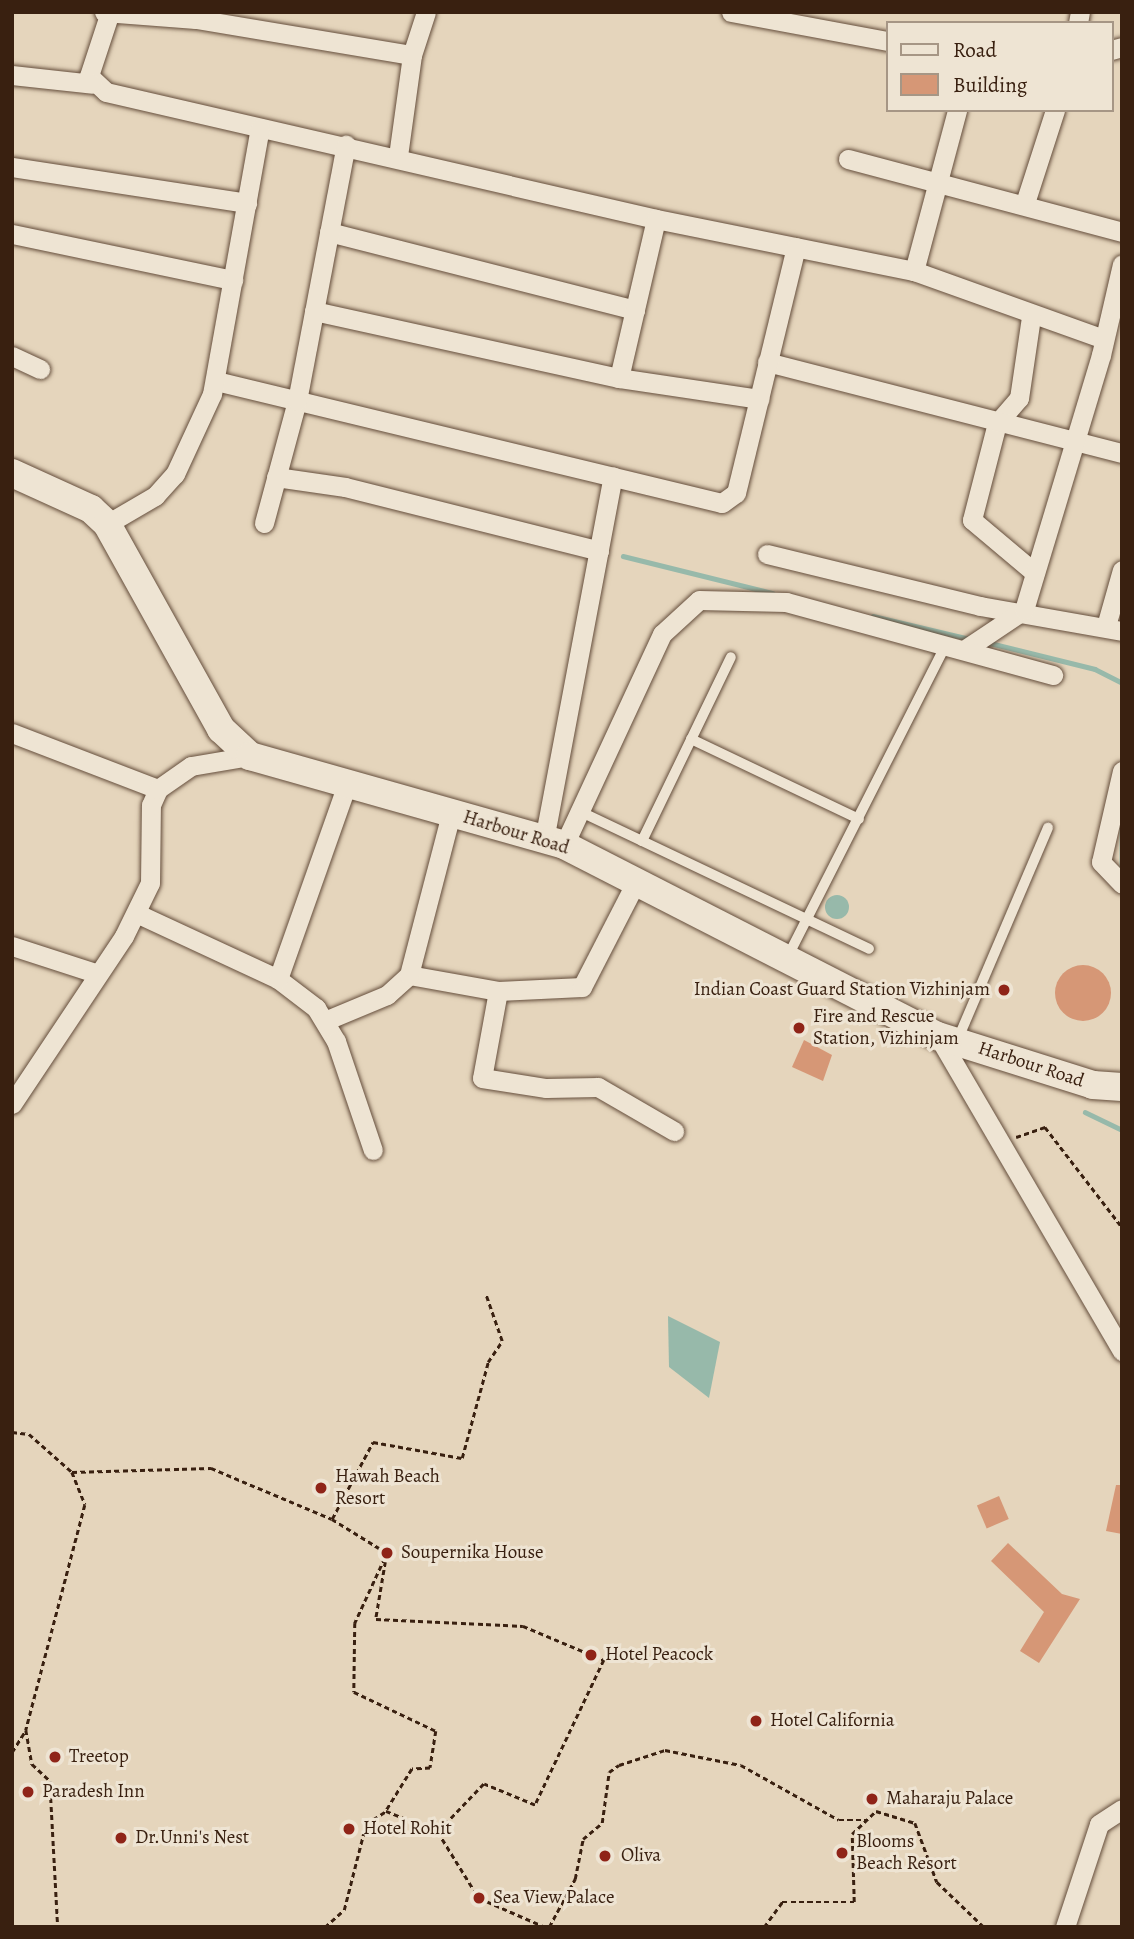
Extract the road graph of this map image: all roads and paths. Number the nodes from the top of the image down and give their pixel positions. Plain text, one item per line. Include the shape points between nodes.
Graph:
1 (426, 12) edge
2 (731, 12) edge
3 (108, 13) edge
4 (197, 16) edge
5 (773, 17) edge
6 (265, 21) edge
7 (886, 41) edge
8 (412, 55) junction
9 (12, 75) edge
10 (93, 84) junction
11 (956, 112) edge
12 (1054, 112) edge
13 (260, 128) junction
14 (346, 145) junction
15 (398, 156) junction
16 (848, 159) dead end
17 (12, 167) edge
18 (938, 184) junction
19 (247, 203) junction
20 (1025, 203) junction
21 (656, 219) junction
22 (329, 232) junction
23 (1122, 232) edge
24 (12, 234) edge
25 (796, 247) junction
26 (1122, 264) edge
27 (915, 271) junction
28 (233, 280) junction
29 (635, 310) junction
30 (314, 311) junction
31 (1031, 317) junction
32 (1111, 328) edge
33 (12, 356) edge
34 (767, 362) junction
35 (40, 369) dead end
36 (619, 378) junction
37 (216, 381) junction
38 (759, 399) junction
39 (297, 401) junction
40 (997, 424) junction
41 (1075, 442) junction
42 (1122, 453) edge
43 (12, 473) edge
44 (276, 477) junction
45 (613, 477) junction
46 (264, 523) dead end
47 (107, 524) junction
48 (599, 551) junction
49 (767, 554) dead end
50 (1122, 570) edge
51 (1035, 573) junction
52 (1024, 610) junction
53 (1114, 629) edge
54 (947, 643) junction
55 (967, 648) junction
56 (731, 657) dead end
57 (1052, 675) dead end
58 (12, 733) edge
59 (691, 739) junction
60 (250, 756) junction
61 (1122, 771) edge
62 (347, 784) junction
63 (158, 789) junction
64 (579, 811) junction
65 (451, 814) junction
66 (859, 819) junction
67 (1048, 828) dead end
68 (642, 841) junction
69 (554, 842) junction
70 (636, 882) junction
71 (1122, 884) edge
72 (136, 912) junction
73 (806, 919) junction
74 (12, 946) edge
75 (869, 948) dead end
76 (786, 958) junction
77 (98, 974) junction
78 (409, 975) junction
79 (278, 979) junction
80 (498, 991) junction
81 (327, 1020) junction
82 (948, 1039) junction
83 (1122, 1087) edge
84 (12, 1104) edge
85 (674, 1130) dead end
86 (1001, 1145) junction
87 (373, 1150) dead end
88 (1122, 1227) edge
89 (485, 1295) dead end
90 (1122, 1351) edge
91 (12, 1432) edge
92 (72, 1472) junction
93 (332, 1519) junction
94 (387, 1553) junction
95 (26, 1730) junction
96 (12, 1752) edge
97 (1122, 1810) edge
98 (386, 1811) junction
99 (866, 1820) junction
100 (438, 1832) junction
101 (547, 1926) edge
102 (58, 1927) edge
103 (325, 1927) edge
104 (764, 1927) edge
105 (984, 1927) edge
106 (1065, 1927) edge

1 - 8 street
2 - 5 street
3 - 4 street
3 - 10 street via 94,52
4 - 6 street
5 - 7 street
6 - 8 street
8 - 15 street
9 - 10 street
10 - 13 street
11 - 18 street
12 - 20 street
13 - 14 street
13 - 19 street
14 - 15 street
14 - 22 street
15 - 21 street
16 - 18 street
17 - 19 street
18 - 20 street
18 - 27 street
19 - 28 street
20 - 23 street
21 - 25 street
21 - 29 street
22 - 29 street
22 - 30 street
24 - 28 street
25 - 27 street
25 - 34 street
26 - 32 street
27 - 31 street
28 - 37 street
29 - 36 street
30 - 36 street
30 - 39 street
31 - 32 street
31 - 40 street via 1019,398
32 - 41 street
33 - 35 street
34 - 38 street
34 - 40 street
36 - 38 street
37 - 39 street
37 - 47 street via 175,474 155,496
38 - 45 street via 730,500
39 - 44 street
39 - 45 street
40 - 41 street
40 - 51 street via 972,520
41 - 42 street
41 - 51 street
43 - 47 street, Harbour Road via 91,509
44 - 46 street
44 - 48 street via 345,487
45 - 48 street
47 - 60 street, Harbour Road via 221,729
48 - 69 street
49 - 52 street via 980,606
50 - 53 street
51 - 52 street
52 - 53 street
52 - 55 street
54 - 55 street
54 - 64 street via 786,602 699,600 662,634
54 - 66 lane
55 - 57 street
56 - 59 lane
58 - 63 street
59 - 66 lane
59 - 68 lane
60 - 62 street, Harbour Road
60 - 63 street via 191,766
61 - 71 street via 1101,862
62 - 65 street, Harbour Road
62 - 79 street
63 - 72 street via 149,823 150,883
64 - 68 lane
64 - 69 street
65 - 69 street, Harbour Road
65 - 78 street
66 - 73 lane
67 - 82 lane
68 - 73 lane
69 - 70 street, Harbour Road
70 - 76 street, Harbour Road
70 - 80 street via 582,987
72 - 77 street
72 - 79 street
73 - 75 lane
73 - 76 lane
74 - 77 street
76 - 82 street, Harbour Road
77 - 84 street
78 - 80 street
78 - 81 street via 387,995
79 - 81 street
80 - 85 street via 482,1078 546,1088 598,1087
81 - 87 street
82 - 83 street, Harbour Road via 1093,1085
82 - 86 street
86 - 88 path via 1034,1126 1045,1127
86 - 90 street
89 - 93 path via 502,1341 488,1362 461,1458 373,1442
91 - 92 path via 29,1434
92 - 93 path via 211,1468
92 - 95 path via 85,1505
93 - 94 path
94 - 98 path via 355,1623 355,1692 436,1731 430,1768 412,1769
94 - 100 path via 376,1619 523,1626 604,1660 535,1805 484,1784
95 - 96 path
95 - 102 path via 33,1764 50,1781
97 - 106 street via 1099,1824
98 - 100 path
98 - 103 path via 366,1824 344,1910
99 - 101 path via 839,1819 741,1765 665,1751 619,1765 609,1772 603,1823 583,1839 575,1879
99 - 104 path via 852,1834 854,1902 782,1902
99 - 105 path via 876,1811 915,1823 937,1881
100 - 101 path via 479,1898

